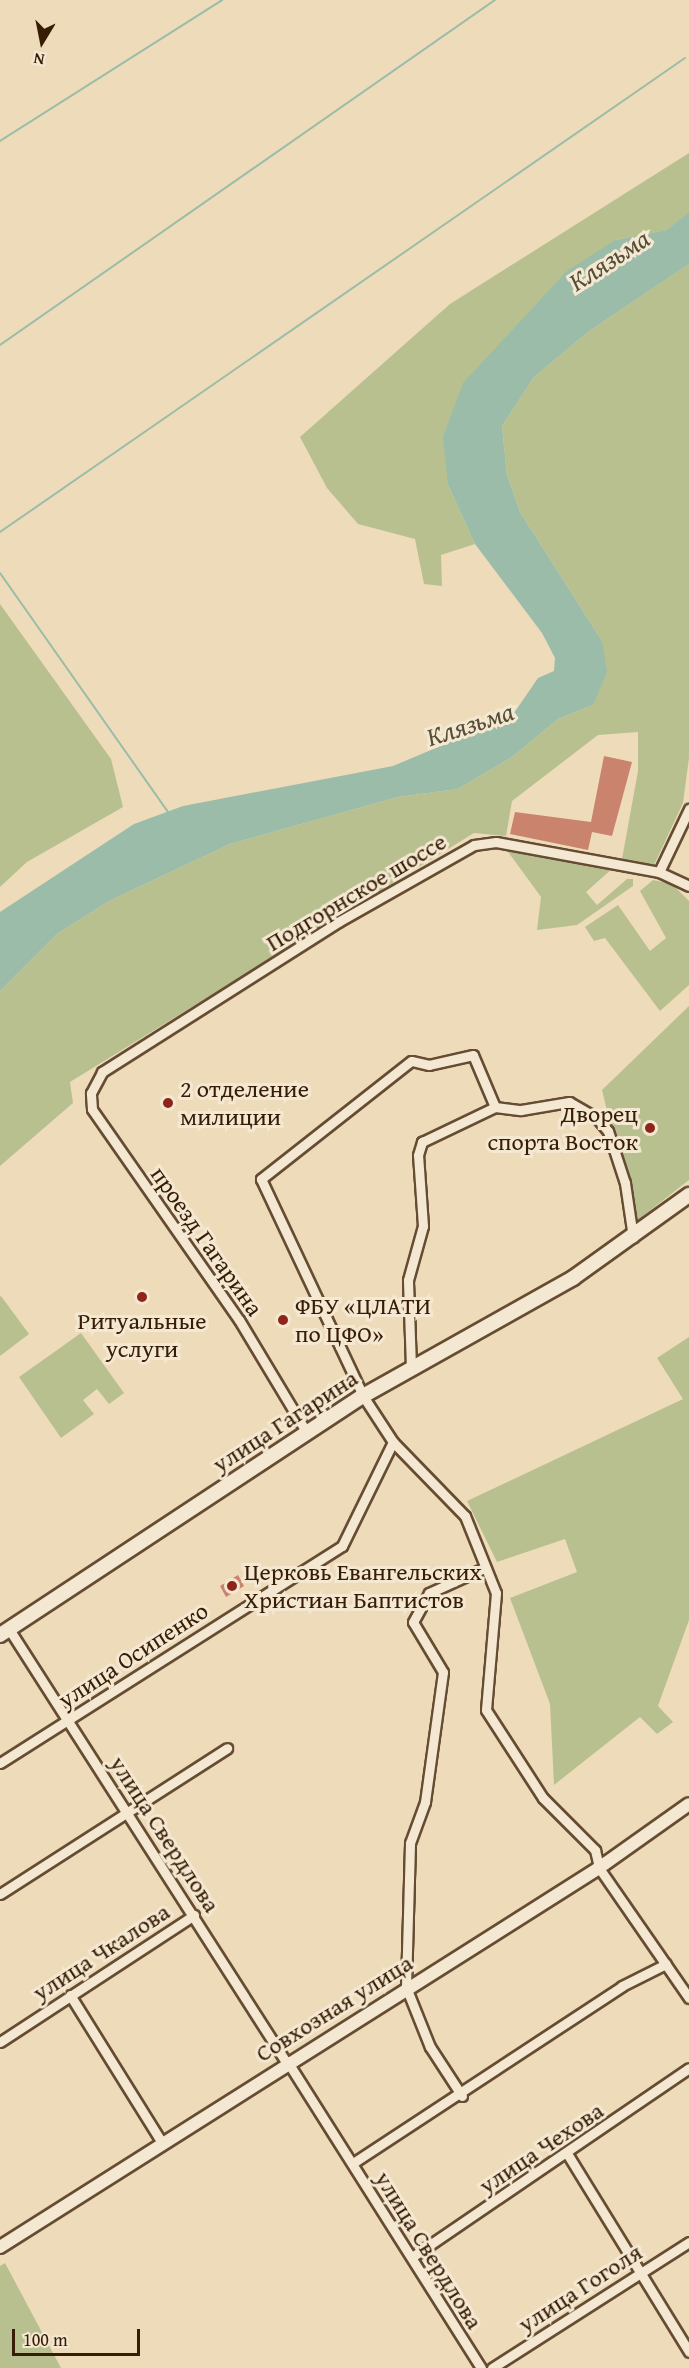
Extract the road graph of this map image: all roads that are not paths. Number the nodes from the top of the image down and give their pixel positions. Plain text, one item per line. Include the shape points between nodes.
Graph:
1 (689, 809) edge
2 (659, 872) junction
3 (689, 886) edge
4 (102, 1072) joint
5 (495, 1107) junction
6 (689, 1195) edge
7 (633, 1237) junction
8 (411, 1367) junction
9 (363, 1396) junction
10 (307, 1432) junction
11 (393, 1442) junction
12 (484, 1568) junction
13 (4, 1632) edge
14 (69, 1720) junction
15 (227, 1748) dead end
16 (0, 1763) edge
17 (689, 1804) edge
18 (128, 1815) junction
19 (599, 1868) junction
20 (0, 1894) edge
21 (194, 1915) junction
22 (666, 1964) junction
23 (406, 1987) junction
24 (70, 1995) junction
25 (689, 1998) edge
26 (0, 2042) edge
27 (286, 2062) junction
28 (689, 2068) edge
29 (462, 2096) junction
30 (162, 2143) junction
31 (568, 2155) junction
32 (353, 2163) junction
33 (689, 2242) edge
34 (0, 2247) edge
35 (412, 2257) junction
36 (641, 2270) junction
37 (689, 2352) edge
38 (481, 2368) edge
39 (492, 2368) edge

1 - 2 street
2 - 3 street, Подгорнское шоссе
2 - 4 street, Подгорнское шоссе via 496,842 474,845 338,922
4 - 10 street, проезд Гагарина via 91,1093 92,1109 239,1320
5 - 7 street via 521,1110 560,1101 597,1118 618,1160
5 - 8 street via 422,1142 418,1155 423,1226 408,1280
5 - 9 street via 473,1055 429,1065 411,1061 261,1179
6 - 7 main road, улица Гагарина
7 - 8 main road, улица Гагарина via 573,1278
8 - 9 main road, улица Гагарина
9 - 10 main road, улица Гагарина
9 - 11 street
10 - 13 main road, улица Гагарина
11 - 12 street via 455,1500
11 - 14 street, улица Осипенко via 342,1546
12 - 19 street via 496,1593 486,1710 543,1798 595,1851
12 - 23 street via 429,1593 413,1622 443,1672 425,1802 410,1843
13 - 14 street, улица Свердлова
14 - 16 street, улица Осипенко
14 - 18 street, улица Свердлова
15 - 18 street
17 - 19 street, Совхозная улица
18 - 20 street
18 - 21 street, улица Свердлова
19 - 22 street
19 - 23 street, Совхозная улица
21 - 24 street, улица Чкалова
21 - 27 street, улица Свердлова
22 - 25 street
22 - 29 street via 622,1986
23 - 27 street, Совхозная улица
23 - 29 street via 430,2048
24 - 26 street, улица Чкалова
24 - 30 street
27 - 30 street, Совхозная улица
27 - 32 street, улица Свердлова
28 - 31 street, улица Чехова
29 - 32 street
30 - 34 street, Совхозная улица
31 - 35 street, улица Чехова
31 - 36 street
32 - 35 street, улица Свердлова
33 - 36 street, улица Гоголя
35 - 38 street, улица Свердлова
36 - 37 street
36 - 39 street, улица Гоголя

